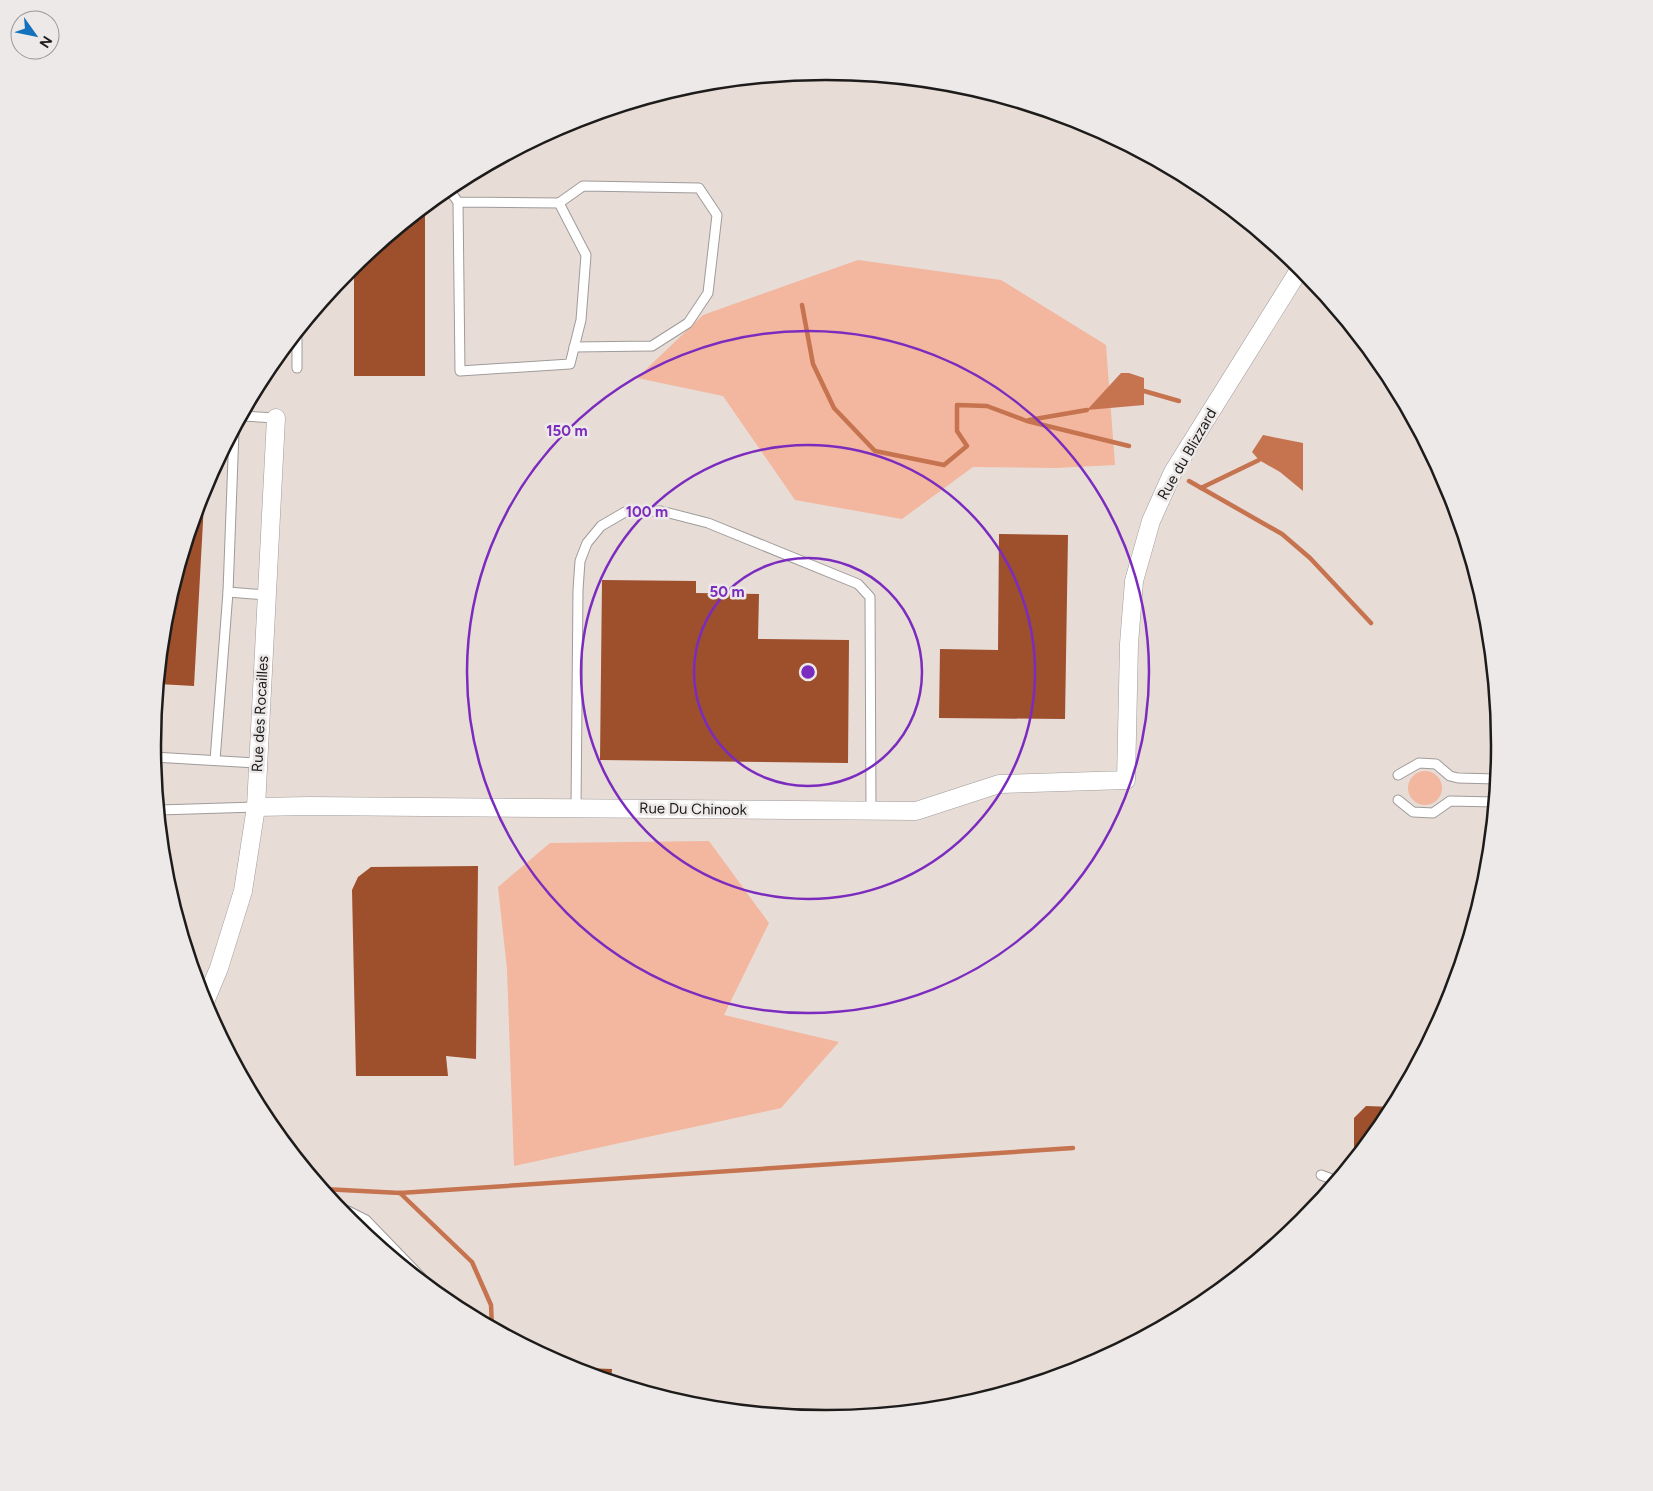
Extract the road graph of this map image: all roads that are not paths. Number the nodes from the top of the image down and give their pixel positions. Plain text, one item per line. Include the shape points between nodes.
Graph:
1 (453, 195) edge
2 (458, 202) junction
3 (559, 202) junction
4 (1296, 274) edge
5 (297, 343) edge
6 (574, 347) junction
7 (297, 368) dead end
8 (248, 416) edge
9 (276, 418) joint
10 (234, 444) edge
11 (228, 592) junction
12 (266, 595) junction
13 (161, 757) edge
14 (215, 760) junction
15 (258, 763) junction
16 (1398, 775) dead end
17 (1491, 779) edge
18 (1126, 780) joint
19 (1398, 800) dead end
20 (1490, 802) edge
21 (256, 807) junction
22 (576, 808) junction
23 (164, 810) edge
24 (871, 811) junction
25 (209, 992) edge
26 (1321, 1175) dead end
27 (1331, 1179) edge
28 (354, 1214) edge
29 (403, 1258) edge

1 - 2 lane
2 - 3 lane
2 - 6 lane via 460,371 570,364
3 - 6 lane via 586,255 581,320
3 - 6 lane via 583,186 699,188 717,214 708,293 688,323 652,346
4 - 18 street, Rue du Blizzard via 1173,472 1151,521 1134,580
5 - 7 lane
8 - 9 lane
9 - 12 street, Rue des Rocailles
10 - 11 lane
11 - 12 lane
11 - 14 lane
12 - 15 street, Rue des Rocailles
13 - 14 lane
14 - 15 lane
15 - 21 street, Rue des Rocailles
16 - 17 lane via 1419,763 1436,764 1450,776 1458,778
18 - 24 street, Rue Du Chinook via 998,784 916,811
19 - 20 lane via 1413,812 1433,813 1450,801
21 - 22 street, Rue Du Chinook
21 - 23 lane
21 - 25 street, Rue des Rocailles via 243,891
22 - 24 street, Rue Du Chinook
22 - 24 lane via 580,561 587,543 601,526 625,512 661,511 708,523 842,577 858,584 870,597
26 - 27 lane
28 - 29 lane via 366,1220

